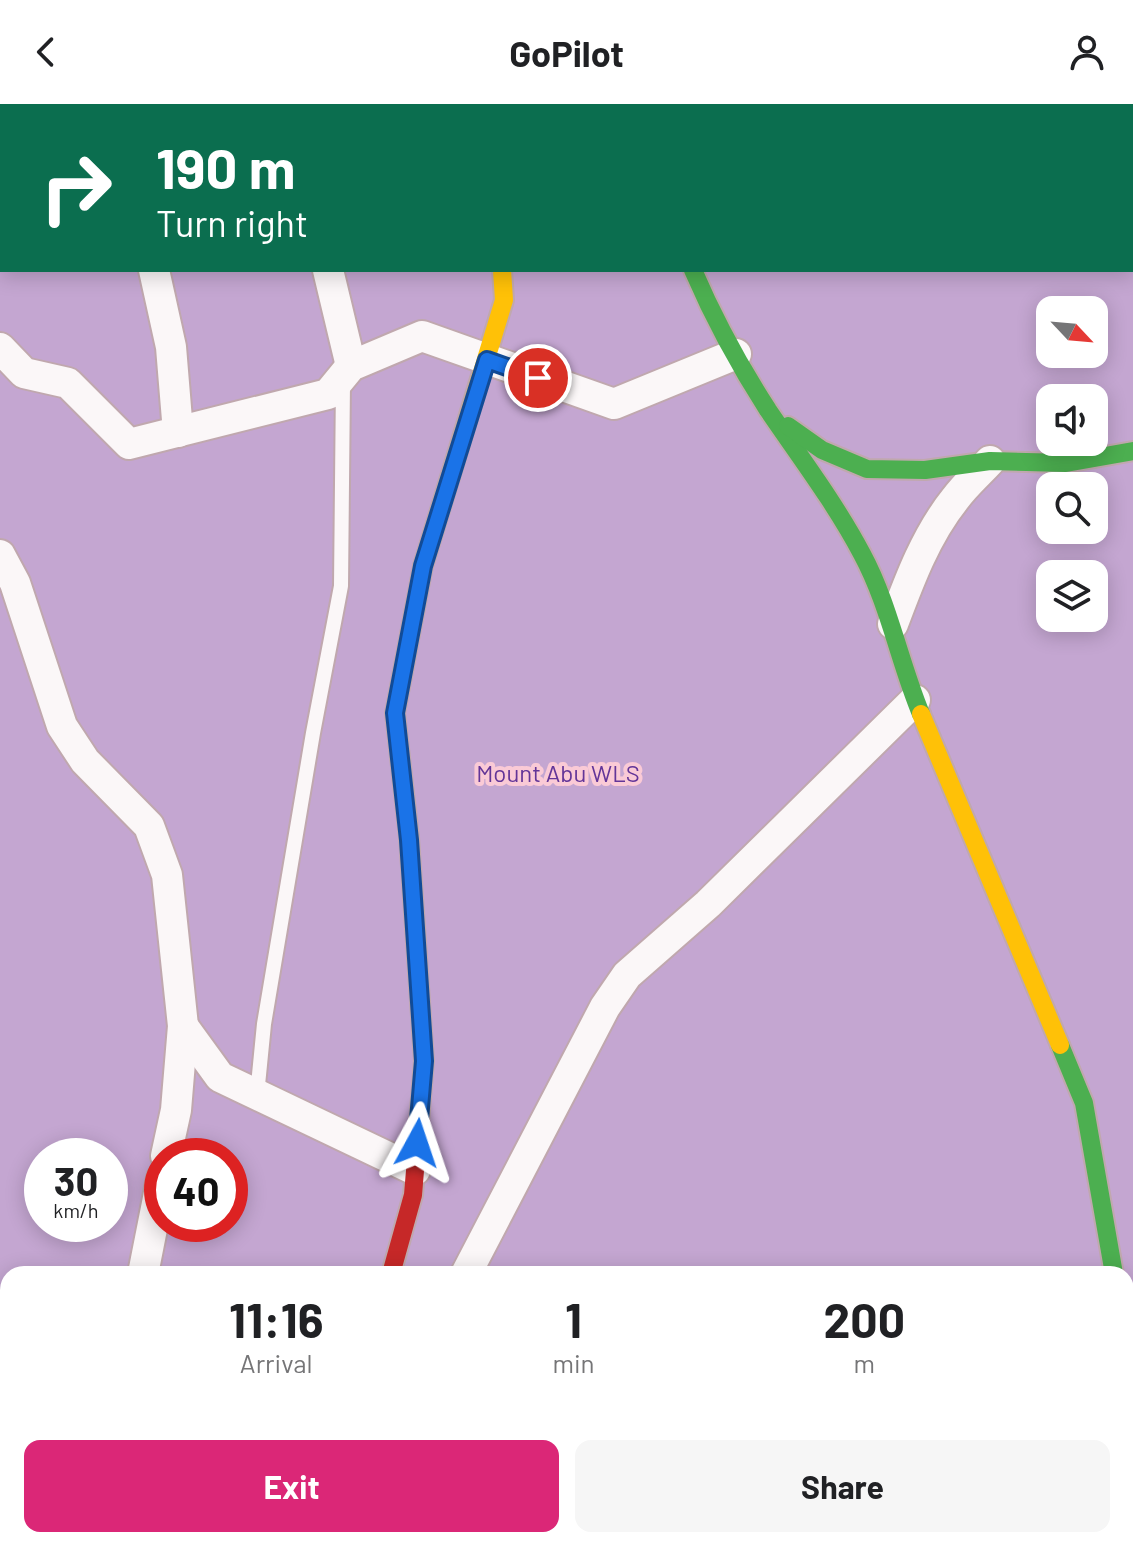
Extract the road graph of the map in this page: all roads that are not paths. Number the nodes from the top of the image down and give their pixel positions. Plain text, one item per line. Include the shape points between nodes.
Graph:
1 (154, 272) edge
2 (328, 272) edge
3 (502, 272) edge
4 (694, 272) edge
5 (0, 348) edge
6 (736, 354) junction
7 (487, 360) junction
8 (347, 371) junction
9 (774, 416) junction
10 (178, 432) junction
11 (1133, 451) edge
12 (990, 461) junction
13 (0, 555) edge
14 (893, 624) junction
15 (915, 700) junction
16 (183, 1026) junction
17 (257, 1095) junction
18 (170, 1138) edge
19 (415, 1170) junction
20 (149, 1242) edge
21 (145, 1266) edge
22 (393, 1266) edge
23 (470, 1266) edge
24 (1113, 1266) edge

1 - 10 street via 171,347
2 - 8 street
3 - 7 street via 504,300
4 - 6 street
5 - 10 street via 24,373 68,383 129,444
6 - 7 street via 614,404
6 - 9 street
7 - 8 street via 422,336
7 - 19 street via 423,566 395,713 424,1061
8 - 10 street via 328,394
8 - 17 lane via 341,586 264,1024
9 - 12 street via 822,450 867,469 925,470
9 - 14 street via 854,541
11 - 12 street via 1066,463
12 - 14 street via 954,499 931,537
13 - 16 street via 15,583 62,726 85,761 149,826 167,875
14 - 15 street
15 - 23 street via 708,904 627,975 605,1007
15 - 24 street via 1084,1103
16 - 17 street via 220,1077
16 - 18 street
17 - 19 street
19 - 22 street
20 - 21 street

